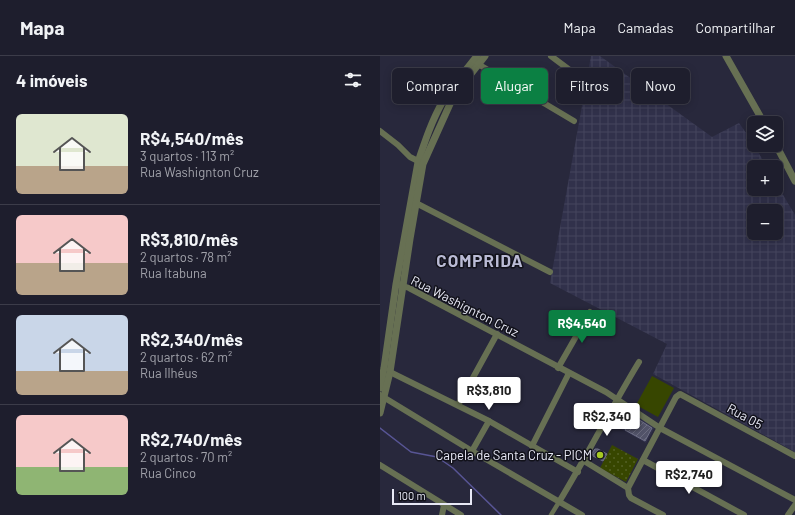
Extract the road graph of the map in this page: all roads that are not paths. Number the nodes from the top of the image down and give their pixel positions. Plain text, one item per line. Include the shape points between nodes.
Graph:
1 (477, 56) edge
2 (485, 56) edge
3 (551, 56) edge
4 (726, 56) edge
5 (478, 64) junction
6 (469, 68) edge
7 (567, 68) edge
8 (473, 69) edge
9 (450, 104) edge
10 (760, 116) edge
11 (574, 121) dead end
12 (380, 131) edge
13 (780, 152) edge
14 (421, 163) junction
15 (795, 181) edge
16 (413, 202) junction
17 (550, 272) dead end
18 (400, 285) junction
19 (590, 312) dead end
20 (496, 334) junction
21 (639, 362) dead end
22 (558, 368) junction
23 (390, 372) junction
24 (569, 373) junction
25 (380, 388) edge
26 (382, 397) edge
27 (616, 399) junction
28 (458, 405) junction
29 (380, 413) edge
30 (489, 421) junction
31 (660, 428) junction
32 (532, 446) junction
33 (472, 451) junction
34 (795, 456) edge
35 (584, 460) junction
36 (643, 460) junction
37 (380, 465) edge
38 (578, 472) junction
39 (628, 488) junction
40 (795, 500) edge
41 (559, 502) junction
42 (795, 504) edge
43 (444, 505) junction
44 (442, 515) edge
45 (461, 515) edge
46 (551, 515) edge
47 (582, 515) edge
48 (663, 515) edge
49 (744, 515) edge
50 (788, 515) edge

1 - 6 street
2 - 5 street
3 - 7 street
4 - 10 street
5 - 8 street
5 - 11 street
9 - 14 street
12 - 14 street via 410,157
13 - 15 street
14 - 16 street
16 - 17 street
16 - 18 street
18 - 20 street, Rua Washignton Cruz
18 - 23 street
18 - 25 street
19 - 22 street
20 - 22 street, Rua Washignton Cruz
20 - 28 street
21 - 27 street
22 - 24 street, Rua Washignton Cruz
23 - 26 street
23 - 28 street
24 - 27 street, Rua Washignton Cruz
24 - 32 street
26 - 29 street
26 - 33 street
27 - 31 street, Rua Washignton Cruz
27 - 35 street
28 - 30 street
30 - 32 street
30 - 33 street
31 - 34 street, Rua 05 via 680,394
31 - 36 street
31 - 40 street, Rua Washignton Cruz
32 - 38 street
33 - 41 street
35 - 38 street
35 - 39 street
36 - 39 street
36 - 49 street
37 - 43 street
38 - 41 street
39 - 48 street via 628,495 631,498
41 - 46 street
41 - 47 street
42 - 50 street
43 - 44 street
43 - 45 street

